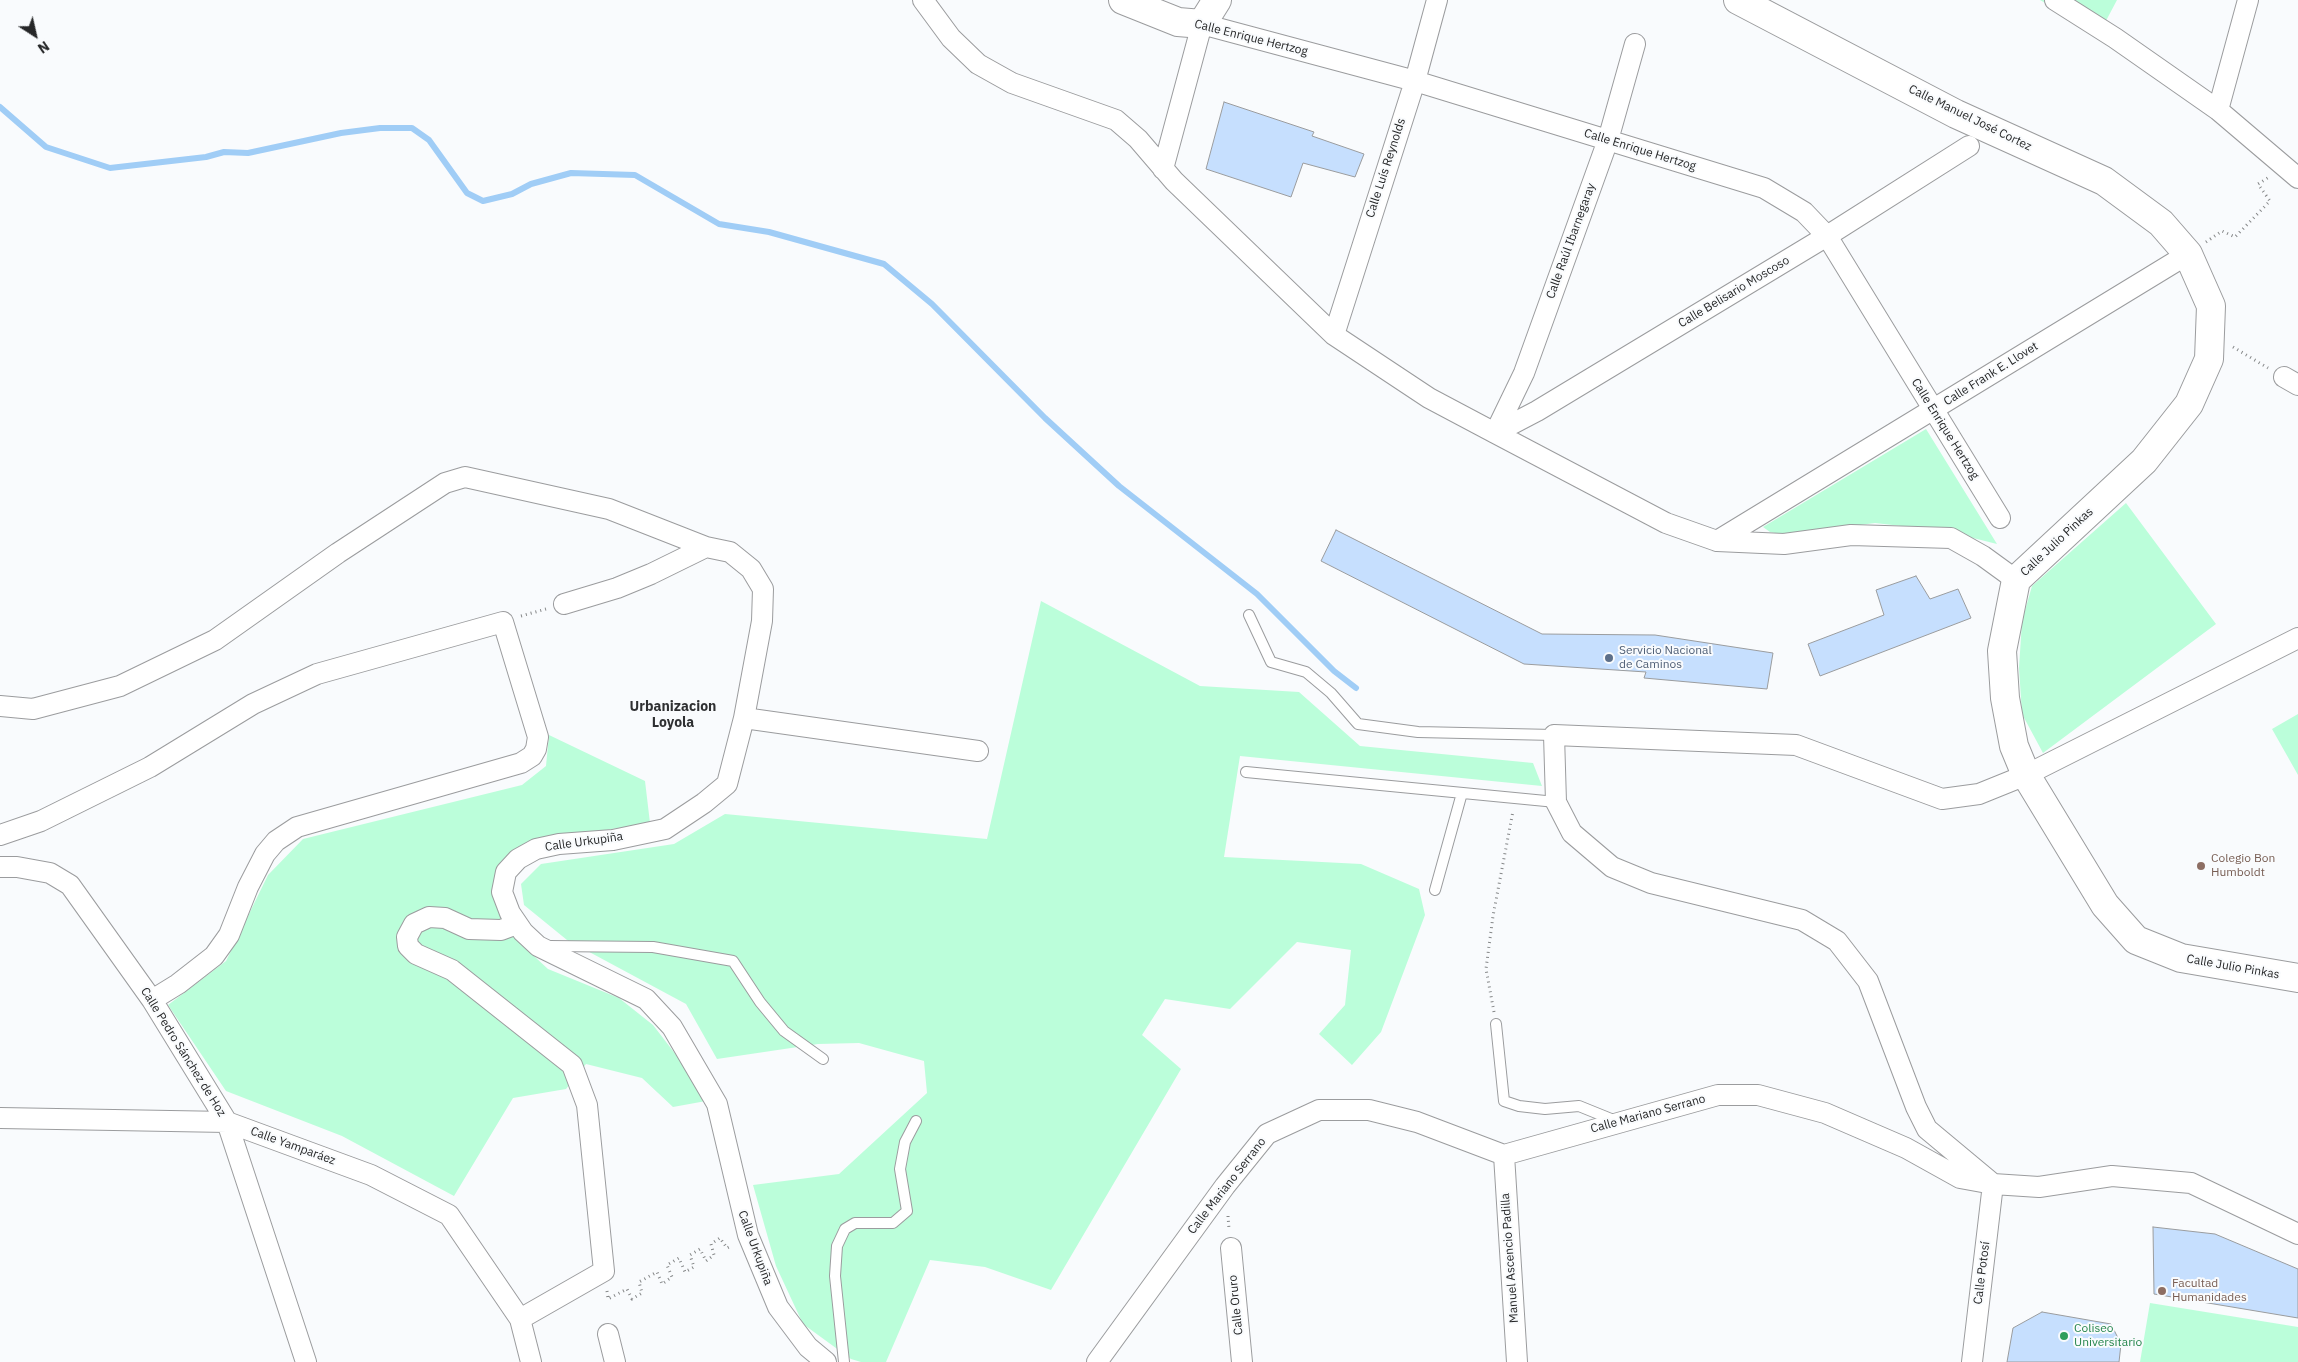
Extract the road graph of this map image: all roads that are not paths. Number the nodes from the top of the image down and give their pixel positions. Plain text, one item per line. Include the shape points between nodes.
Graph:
1 (923, 0) edge
2 (1123, 0) edge
3 (1217, 0) edge
4 (1437, 0) edge
5 (1738, 0) edge
6 (2055, 0) edge
7 (2248, 0) edge
8 (1202, 24) junction
9 (1635, 44) dead end
10 (1414, 80) junction
11 (2218, 110) junction
12 (1608, 140) junction
13 (1970, 146) dead end
14 (1163, 169) junction
15 (2298, 178) edge
16 (1827, 236) junction
17 (2188, 254) junction
18 (1334, 335) junction
19 (1933, 410) junction
20 (1495, 433) junction
21 (2000, 518) dead end
22 (1717, 541) junction
23 (706, 547) junction
24 (2016, 580) junction
25 (564, 604) road end
26 (1249, 615) dead end
27 (2298, 638) edge
28 (0, 706) edge
29 (744, 718) junction
30 (1554, 735) junction
31 (978, 751) dead end
32 (1246, 772) dead end
33 (2026, 775) junction
34 (1462, 793) junction
35 (1556, 802) junction
36 (0, 820) edge
37 (40, 821) junction
38 (0, 835) edge
39 (0, 867) edge
40 (1435, 890) dead end
41 (517, 924) junction
42 (538, 946) junction
43 (2298, 978) edge
44 (152, 1000) junction
45 (1496, 1024) road end
46 (823, 1059) dead end
47 (0, 1118) edge
48 (916, 1121) dead end
49 (1617, 1121) junction
50 (227, 1122) junction
51 (1504, 1155) junction
52 (1993, 1184) junction
53 (2298, 1234) edge
54 (1231, 1248) dead end
55 (520, 1319) junction
56 (608, 1334) dead end
57 (306, 1362) edge
58 (531, 1362) edge
59 (615, 1362) edge
60 (826, 1362) edge
61 (844, 1362) edge
62 (1097, 1362) edge
63 (1242, 1362) edge
64 (1517, 1362) edge
65 (1972, 1362) edge

1 - 14 street via 952,38 978,64 1012,84 1116,120 1138,139
2 - 8 street, Calle Enrique Hertzog via 1178,22
3 - 8 street
4 - 10 street, Calle Luís Reynolds
5 - 17 street, Calle Manuel José Cortez via 1956,114 2104,181 2161,223
6 - 11 street
7 - 11 street
8 - 10 street, Calle Enrique Hertzog
8 - 14 street
9 - 12 street, Calle Raúl Ibarnegaray
10 - 12 street, Calle Enrique Hertzog
10 - 18 street, Calle Luís Reynolds
11 - 15 street
12 - 16 street, Calle Enrique Hertzog via 1764,188 1804,212
12 - 20 street, Calle Raúl Ibarnegaray via 1524,373
13 - 16 street, Calle Belisario Moscoso
14 - 18 street
16 - 19 street, Calle Enrique Hertzog
16 - 20 street, Calle Belisario Moscoso via 1538,411
17 - 19 street, Calle Frank E. Llovet
17 - 24 street, Calle Julio Pinkas via 2211,306 2209,358 2189,404 2144,461
18 - 20 street via 1430,398
19 - 21 street, Calle Enrique Hertzog
19 - 22 street, Calle Frank E. Llovet
20 - 22 street via 1666,523
22 - 24 street via 1784,544 1851,535 1952,538
23 - 25 street via 617,588
23 - 28 street, Calle Urkupiña via 609,509 465,477 445,482 338,552 215,640 120,686 33,709
23 - 29 street, Calle Urkupiña via 730,552 751,569 763,589 762,621
24 - 33 street, Calle Julio Pinkas via 2002,651 2005,698 2014,746
26 - 30 lane via 1272,662 1306,672 1331,693 1358,724 1418,732
27 - 33 street
29 - 31 street
29 - 41 street, Calle Urkupiña via 727,784 704,804 665,828 612,840 559,844 536,849 518,859 506,872 502,892
30 - 33 street via 1796,745 1942,799 1979,794
30 - 35 street
32 - 34 lane
33 - 43 street, Calle Julio Pinkas via 2105,905 2136,940 2181,958
34 - 35 lane
34 - 40 lane
35 - 52 street via 1572,833 1612,867 1651,883 1802,920 1837,942 1868,981 1927,1129
36 - 37 street
37 - 38 street
37 - 44 street via 150,768 253,704 317,674 503,622 538,737 532,756 521,763 296,827 276,841 265,854 229,935 214,956
39 - 44 street, Calle Pedro Sánchez de Hoz via 50,873 70,885
41 - 42 street, Calle Urkupiña
41 - 55 street via 501,930 468,929 445,918 429,917 414,924 407,938 408,946 416,954 452,970 469,982 572,1065 587,1105 604,1271
42 - 46 lane via 653,947 733,961 784,1031
42 - 60 street, Calle Urkupiña via 646,999 672,1027 716,1104 748,1235 778,1307 808,1347
44 - 50 street, Calle Pedro Sánchez de Hoz
45 - 49 lane via 1504,1100 1519,1106 1544,1109 1578,1106
47 - 50 street, Calle Yamparáez
48 - 61 lane via 904,1142 900,1169 907,1211 893,1223 855,1223 845,1229 837,1246 835,1276
49 - 51 street, Calle Mariano Serrano
49 - 52 street, Calle Mariano Serrano via 1718,1095 1758,1096 1825,1113 1906,1148 1960,1178
50 - 55 street, Calle Yamparáez via 371,1175 449,1215
50 - 57 street, Calle Pedro Sánchez de Hoz
51 - 62 street, Calle Mariano Serrano via 1417,1122 1370,1110 1319,1110 1268,1134 1225,1186
51 - 64 street, Manuel Ascencio Padilla
52 - 53 street, Calle Mariano Serrano via 2039,1186 2112,1176 2191,1183
52 - 65 street, Calle Potosí
54 - 63 street, Calle Oruro
55 - 58 street, Calle Yamparáez
56 - 59 street

